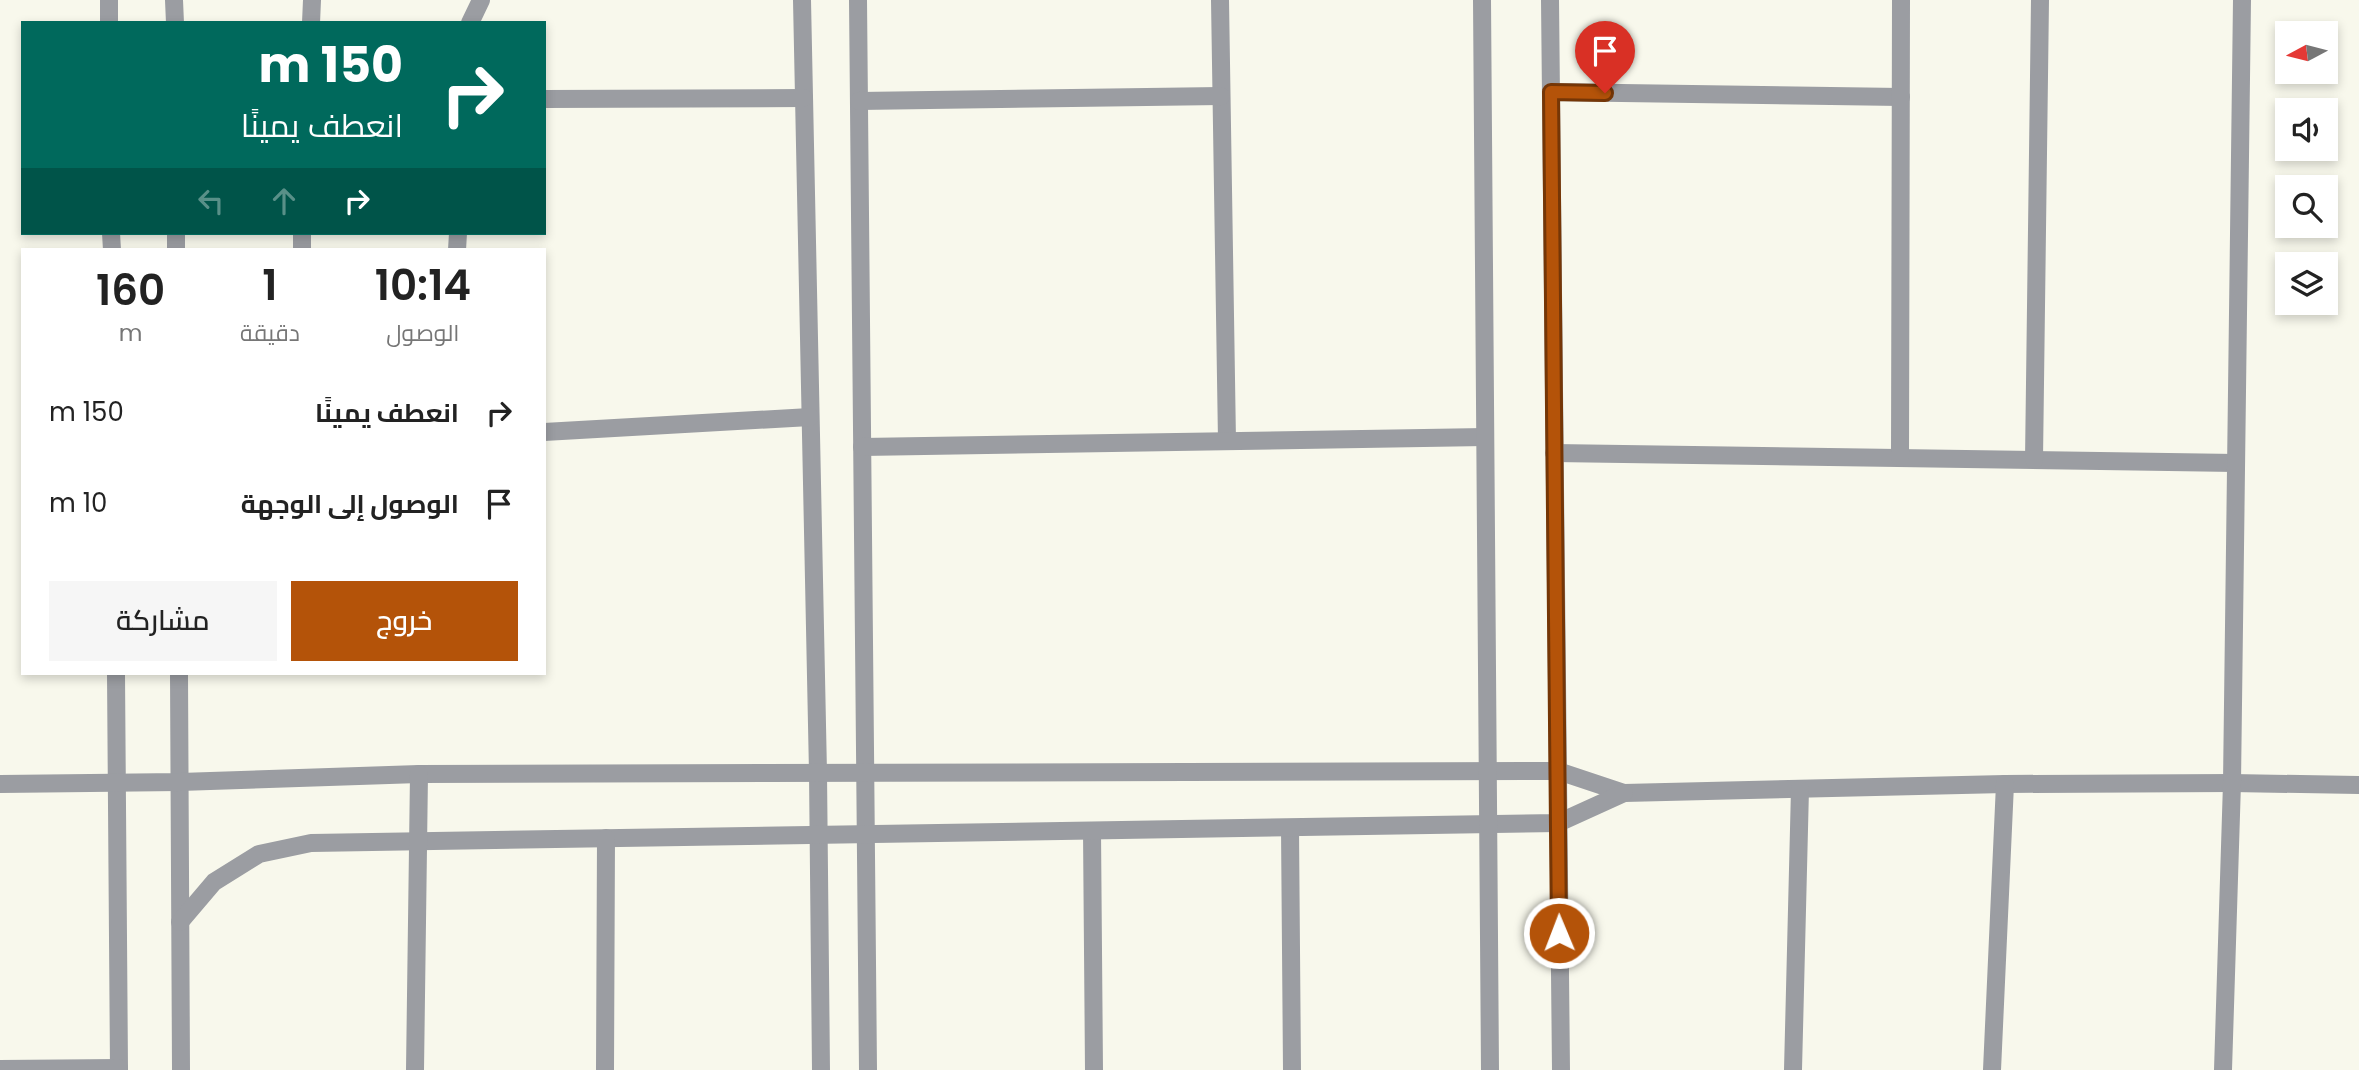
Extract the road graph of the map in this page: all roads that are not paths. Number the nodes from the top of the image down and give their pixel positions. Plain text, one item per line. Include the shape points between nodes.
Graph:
1 (109, 0) edge
2 (174, 0) edge
3 (312, 0) edge
4 (481, 0) edge
5 (802, 0) edge
6 (858, 0) edge
7 (1220, 0) edge
8 (1482, 0) edge
9 (1550, 0) edge
10 (1901, 0) edge
11 (2040, 0) edge
12 (2242, 0) edge
13 (109, 21) edge
14 (175, 21) edge
15 (311, 21) edge
16 (471, 21) edge
17 (1551, 92) junction
18 (1221, 96) junction
19 (1901, 97) junction
20 (804, 98) junction
21 (546, 99) edge
22 (859, 101) junction
23 (810, 417) junction
24 (546, 432) edge
25 (1485, 437) junction
26 (1227, 441) junction
27 (862, 447) junction
28 (1554, 453) junction
29 (1900, 458) junction
30 (2034, 460) junction
31 (2236, 463) junction
32 (116, 675) edge
33 (179, 675) edge
34 (1558, 771) junction
35 (1488, 772) junction
36 (865, 773) junction
37 (419, 774) junction
38 (818, 774) junction
39 (117, 782) junction
40 (180, 782) junction
41 (2232, 783) junction
42 (0, 784) edge
43 (2005, 784) junction
44 (2359, 785) edge
45 (1800, 789) junction
46 (1624, 793) junction
47 (1558, 823) junction
48 (1489, 825) junction
49 (1290, 828) junction
50 (1092, 831) junction
51 (865, 834) junction
52 (818, 835) junction
53 (606, 838) junction
54 (418, 841) junction
55 (180, 922) junction
56 (0, 1069) edge
57 (119, 1069) edge
58 (181, 1070) edge
59 (415, 1070) edge
60 (605, 1070) edge
61 (821, 1070) edge
62 (868, 1070) edge
63 (1094, 1070) edge
64 (1292, 1070) edge
65 (1490, 1070) edge
66 (1560, 1070) edge
67 (1793, 1070) edge
68 (1993, 1070) edge
69 (2223, 1070) edge

1 - 13 street
2 - 14 street
3 - 15 street
4 - 16 street
5 - 20 street
6 - 22 street
7 - 18 street
8 - 25 street
9 - 17 street
10 - 19 street
11 - 30 street
12 - 31 street
17 - 19 street
17 - 28 street
18 - 22 street
18 - 26 street
19 - 29 street
20 - 21 street
20 - 23 street
22 - 27 street
23 - 24 street
23 - 38 street
25 - 26 street
25 - 35 street
26 - 27 street
27 - 36 street
28 - 29 street
28 - 34 street
29 - 30 street
30 - 31 street
31 - 41 street
32 - 39 street
33 - 40 street
34 - 35 street
34 - 46 street
34 - 47 street
35 - 36 street
35 - 48 street
36 - 38 street
36 - 51 street
37 - 38 street
37 - 40 street
37 - 54 street
38 - 52 street
39 - 40 street
39 - 42 street
39 - 57 street
40 - 55 street
41 - 43 street
41 - 44 street
41 - 69 street
43 - 45 street
43 - 68 street
45 - 46 street
45 - 67 street
46 - 47 street
47 - 48 street
47 - 66 street
48 - 49 street
48 - 65 street
49 - 50 street
49 - 64 street
50 - 51 street
50 - 63 street
51 - 52 street
51 - 62 street
52 - 53 street
52 - 61 street
53 - 54 street
53 - 60 street
54 - 55 street via 311,843 259,854 214,882
54 - 59 street
55 - 58 street
56 - 57 street

